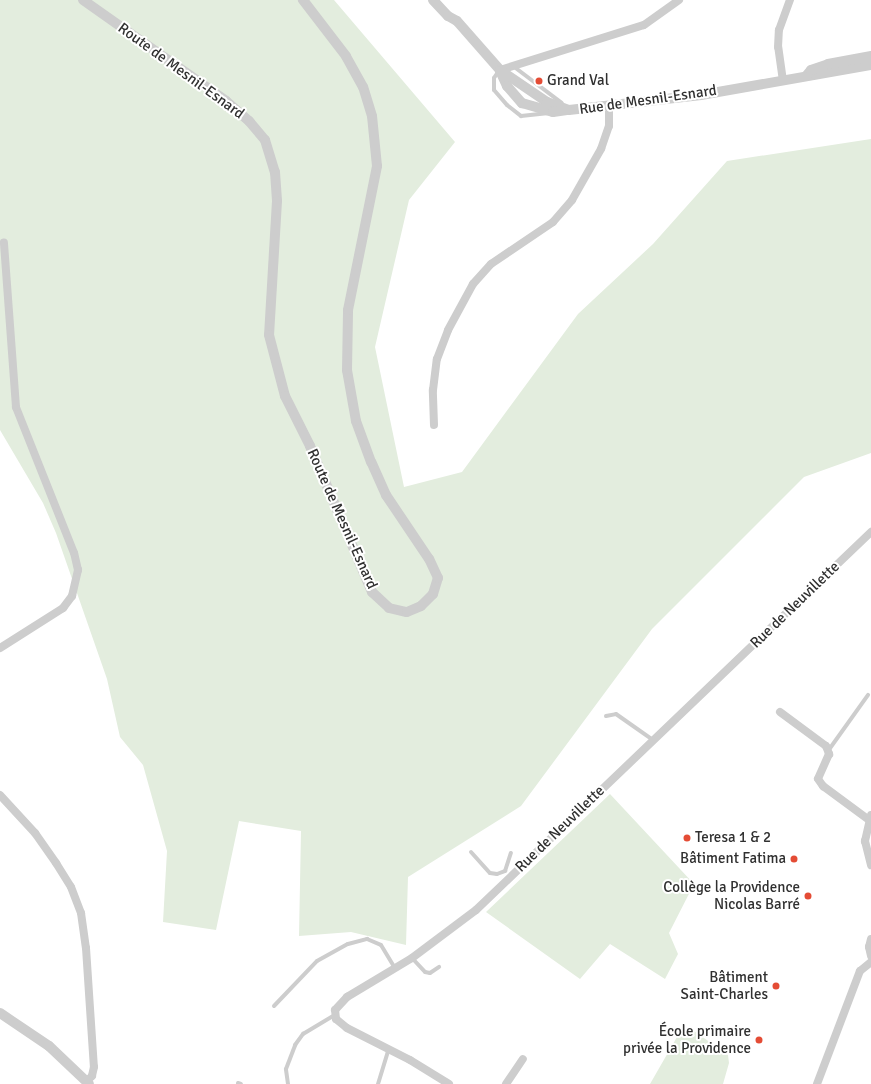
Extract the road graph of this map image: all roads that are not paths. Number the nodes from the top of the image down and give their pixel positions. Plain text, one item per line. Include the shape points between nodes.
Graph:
1 (83, 0) edge
2 (303, 0) edge
3 (433, 0) edge
4 (679, 0) edge
5 (790, 0) edge
6 (871, 56) edge
7 (871, 65) edge
8 (512, 66) junction
9 (500, 70) junction
10 (807, 75) junction
11 (783, 81) junction
12 (609, 106) junction
13 (569, 110) junction
14 (4, 242) dead end
15 (434, 425) dead end
16 (871, 532) edge
17 (0, 648) edge
18 (868, 695) dead end
19 (780, 712) dead end
20 (606, 716) dead end
21 (653, 740) junction
22 (828, 751) junction
23 (0, 795) edge
24 (870, 817) edge
25 (471, 852) dead end
26 (511, 853) dead end
27 (871, 865) edge
28 (507, 874) junction
29 (871, 939) edge
30 (871, 956) edge
31 (412, 958) junction
32 (871, 962) edge
33 (394, 967) junction
34 (439, 967) dead end
35 (274, 1006) dead end
36 (0, 1013) edge
37 (336, 1014) junction
38 (389, 1049) junction
39 (523, 1059) dead end
40 (88, 1083) edge
41 (288, 1084) edge
42 (378, 1084) edge
43 (449, 1084) edge
44 (506, 1084) edge
45 (817, 1084) edge

1 - 2 street, Route de Mesnil-Esnard via 226,101 249,121 265,140 275,172 277,201 269,335 285,396 310,446 372,592 389,608 407,612 421,606 433,594 438,578 429,559 386,495 371,462 356,421 347,370 348,310 377,166 372,116 363,87 346,56
3 - 9 street via 448,16 457,21
4 - 8 street via 644,25
5 - 11 street via 779,30 778,47
6 - 10 street, Rue de Mesnil-Esnard via 828,64 811,70
7 - 10 street, Rue de Mesnil-Esnard
8 - 9 street
8 - 13 lane via 521,70
9 - 13 street, Rue de Mesnil-Esnard via 547,102
9 - 13 street via 508,86 522,103 553,112
10 - 11 street, Rue de Mesnil-Esnard
11 - 12 street, Rue de Mesnil-Esnard
12 - 13 street, Rue de Mesnil-Esnard
12 - 15 street via 609,126 602,149 572,200 553,222 491,264 473,284 448,330 436,359 433,390
14 - 17 street via 16,408 74,553 78,570 72,596 63,608
16 - 21 street, Rue de Neuvillette
18 - 22 lane
19 - 22 street via 826,746
20 - 21 lane via 616,714
21 - 28 street, Rue de Neuvillette
22 - 24 street via 818,779 823,786
23 - 40 street via 35,833 56,863 71,887 80,913 86,948 94,1067
24 - 27 street via 865,841
25 - 28 lane via 490,873
26 - 28 lane
28 - 31 street, Rue de Neuvillette via 476,910
29 - 30 street
31 - 33 street, Rue de Neuvillette
31 - 34 lane via 425,972 430,973
32 - 45 street via 860,971
33 - 35 lane via 381,945 367,939 348,944 312,965
33 - 37 street, Rue de Neuvillette via 347,997 335,1010
36 - 40 street via 49,1046
37 - 38 street via 336,1019 347,1028
37 - 41 lane via 303,1034 295,1045 286,1069
38 - 42 lane
38 - 43 street
39 - 44 street

